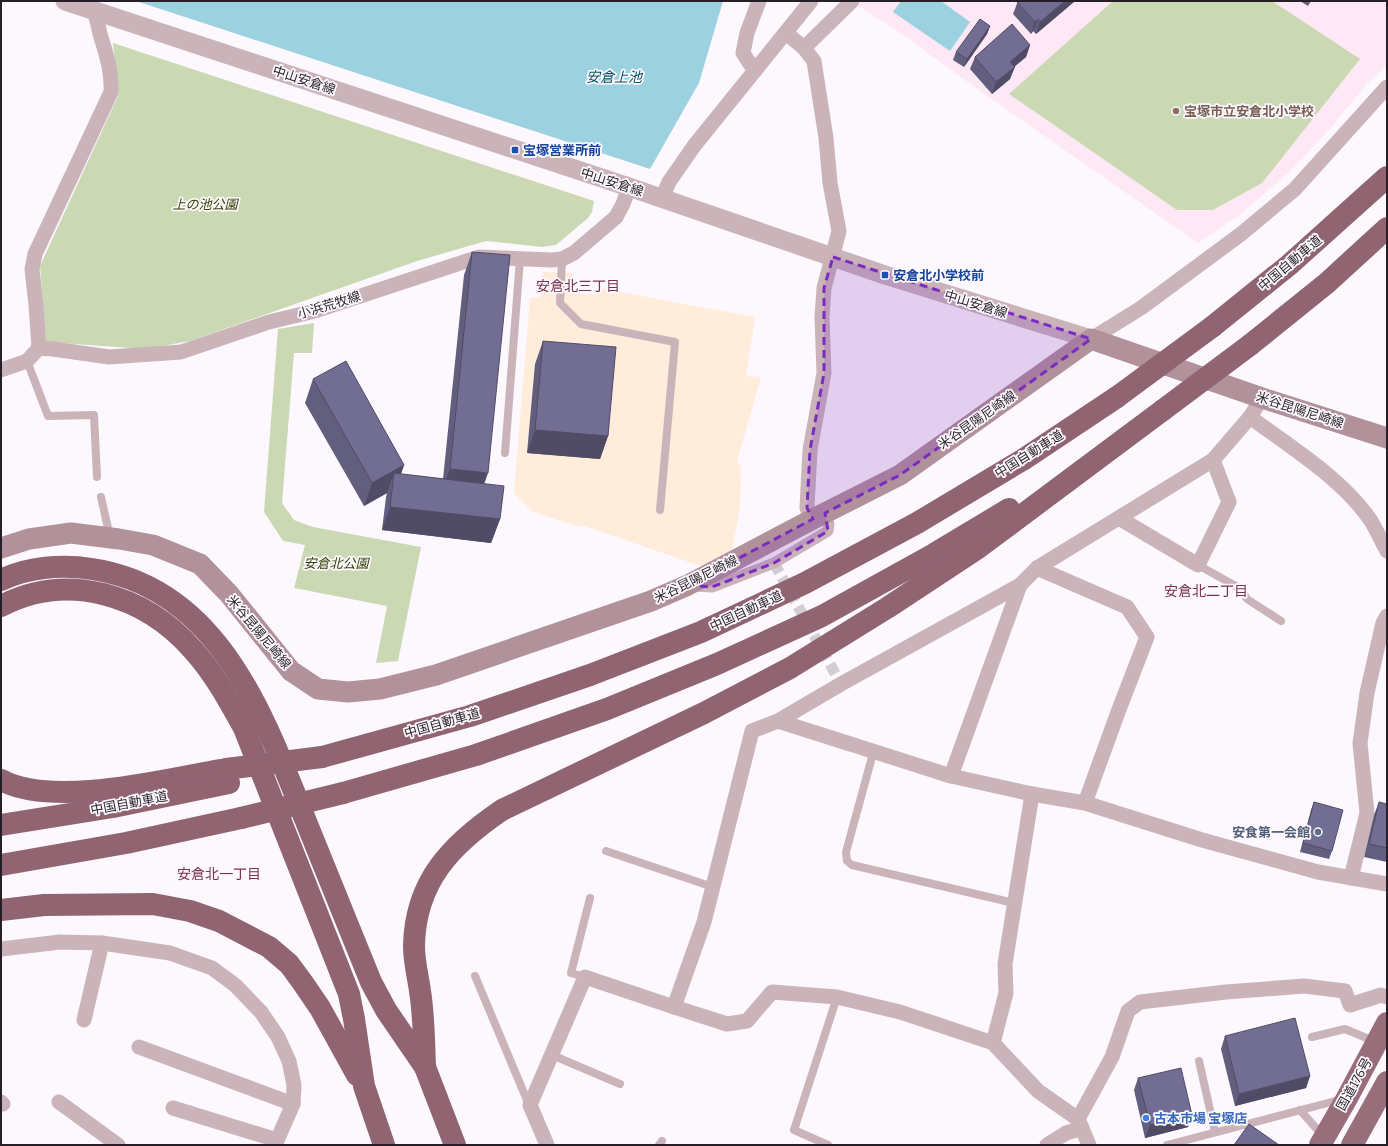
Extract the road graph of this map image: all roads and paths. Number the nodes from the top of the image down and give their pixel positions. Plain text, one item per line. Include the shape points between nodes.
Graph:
1 (65, 1) edge
2 (759, 1) edge
3 (811, 1) edge
4 (852, 1) edge
5 (92, 6) edge
6 (786, 33) junction
7 (804, 48) junction
8 (754, 70) junction
9 (1387, 87) edge
10 (1387, 177) edge
11 (629, 187) junction
12 (662, 198) junction
13 (1387, 228) edge
14 (833, 257) junction
15 (520, 259) junction
16 (562, 259) junction
17 (1092, 339) junction
18 (39, 348) junction
19 (27, 361) junction
20 (1, 370) edge
21 (1262, 398) junction
22 (1163, 410) junction
23 (1250, 417) junction
24 (1387, 438) edge
25 (505, 453) dead end
26 (1213, 460) junction
27 (97, 477) dead end
28 (101, 497) dead end
29 (660, 510) dead end
30 (819, 516) junction
31 (1120, 518) junction
32 (110, 538) junction
33 (1, 548) edge
34 (1387, 551) edge
35 (1198, 565) junction
36 (1037, 568) junction
37 (1, 580) edge
38 (1020, 586) junction
39 (1, 606) edge
40 (1387, 616) edge
41 (1281, 621) dead end
42 (778, 721) junction
43 (872, 757) dead end
44 (227, 776) junction
45 (951, 776) junction
46 (1, 780) edge
47 (1032, 794) junction
48 (1085, 803) junction
49 (1, 825) edge
50 (606, 852) dead end
51 (1, 865) edge
52 (1351, 878) junction
53 (1387, 884) edge
54 (713, 887) junction
55 (590, 898) dead end
56 (1014, 903) junction
57 (1, 910) edge
58 (102, 943) junction
59 (1, 948) edge
60 (475, 976) dead end
61 (585, 977) junction
62 (837, 997) junction
63 (1387, 997) edge
64 (674, 1007) junction
65 (84, 1020) dead end
66 (1387, 1023) edge
67 (1312, 1037) dead end
68 (1377, 1042) junction
69 (993, 1043) junction
70 (139, 1047) dead end
71 (552, 1055) junction
72 (1199, 1062) dead end
73 (425, 1067) junction
74 (620, 1084) dead end
75 (364, 1086) junction
76 (1385, 1089) edge
77 (1347, 1098) junction
78 (59, 1102) dead end
79 (293, 1104) junction
80 (530, 1105) junction
81 (173, 1108) dead end
82 (1300, 1110) junction
83 (1080, 1124) junction
84 (1215, 1132) junction
85 (1322, 1141) edge
86 (276, 1143) edge
87 (118, 1145) edge
88 (384, 1145) edge
89 (455, 1145) edge
90 (547, 1145) edge
91 (828, 1145) edge
92 (1048, 1145) edge
93 (1089, 1145) edge
94 (1169, 1145) edge
95 (1352, 1145) edge

1 - 5 street, 中山安倉線
2 - 8 street via 743,52
3 - 6 street
4 - 7 street
5 - 11 street, 中山安倉線
5 - 18 street via 110,72 111,92 35,254 32,269
6 - 7 street
6 - 8 street
7 - 14 street via 814,61 839,231
8 - 12 street via 694,146 669,182
9 - 17 street via 1295,189 1241,234 1141,308
10 - 44 highway, 中国自動車道, bridge via 1289,265 1212,327 1118,397 917,523 805,583 701,632 590,675 470,716 322,758
11 - 12 street, 中山安倉線
11 - 16 street, 小浜荒牧線 via 616,217 574,253
12 - 14 street, 中山安倉線
13 - 22 highway, bridge via 1327,283
14 - 17 street, 中山安倉線
14 - 30 street via 824,288 824,373 810,450 807,508
15 - 16 street, 小浜荒牧線
15 - 18 street, 小浜荒牧線 via 479,257 180,352 109,357
15 - 25 lane
16 - 29 lane via 560,303 581,324 675,342
17 - 21 main road, 米谷昆陽尼崎線
17 - 30 main road, 米谷昆陽尼崎線 via 900,475
18 - 19 street
19 - 20 street
19 - 27 lane via 48,416 94,415
21 - 23 street
21 - 24 main road, 米谷昆陽尼崎線
22 - 51 highway, bridge via 1043,489 934,554 822,616 717,664 607,709 476,755 343,793 126,843
22 - 73 highway via 978,548 790,668 704,713 502,810 478,827 457,846 435,872 419,908 414,946
23 - 26 street
23 - 34 street via 1318,467 1348,494 1371,521
26 - 31 street
26 - 35 street via 1229,502
28 - 32 lane
30 - 32 main road, 米谷昆陽尼崎線 via 688,585 651,601 436,675 380,689 348,692 318,689 291,671 229,594 200,564 153,545
31 - 35 street
31 - 36 street
32 - 33 main road, 米谷昆陽尼崎線 via 71,533 29,538
35 - 41 lane via 1241,589 1247,599
36 - 38 street
36 - 48 street via 1127,607 1148,638
37 - 73 highway via 34,570 56,567 80,567 127,577 169,599 198,623 219,646 236,670 270,733 371,982 386,1010
38 - 42 street
38 - 45 street
39 - 75 highway via 39,592 67,589 90,590 109,595 138,606 181,637 213,675 244,728 349,994
40 - 52 street via 1383,623 1367,693 1360,743 1367,813
42 - 45 street
42 - 54 street via 752,731
43 - 56 lane via 846,852 847,861 852,865
44 - 46 highway via 55,793 23,789
44 - 49 highway, 中国自動車道 via 113,807
45 - 47 street
47 - 48 street
47 - 56 street
48 - 52 street via 1202,840 1311,870
50 - 54 lane
52 - 53 street
54 - 64 street via 704,922
55 - 61 lane via 571,973
56 - 69 street via 1005,964 1006,993
57 - 75 highway via 44,905 153,904 190,911 219,921 269,947 289,964 320,1008
58 - 59 street via 60,942
58 - 65 street
58 - 79 street via 170,953 212,968 235,985 261,1012 278,1037 289,1061 294,1085
60 - 80 lane
61 - 64 street
61 - 71 street
62 - 64 street via 772,992 747,1021 727,1024
62 - 69 street via 900,1012
62 - 91 lane via 794,1130
63 - 83 street via 1381,995 1350,1005 1346,991 1304,986 1140,1002 1128,1011 1112,1057
66 - 68 highway, 国道176号
67 - 68 lane via 1345,1029
68 - 77 highway, 国道176号
69 - 83 street via 1038,1091
70 - 79 street
71 - 74 lane
71 - 80 street
72 - 84 lane
73 - 89 highway
75 - 88 highway
76 - 95 highway
77 - 82 lane
77 - 85 highway, 国道176号
78 - 87 street
79 - 86 street
80 - 90 street
81 - 86 street
82 - 84 lane
82 - 85 lane
83 - 92 street
83 - 93 street
84 - 94 lane

